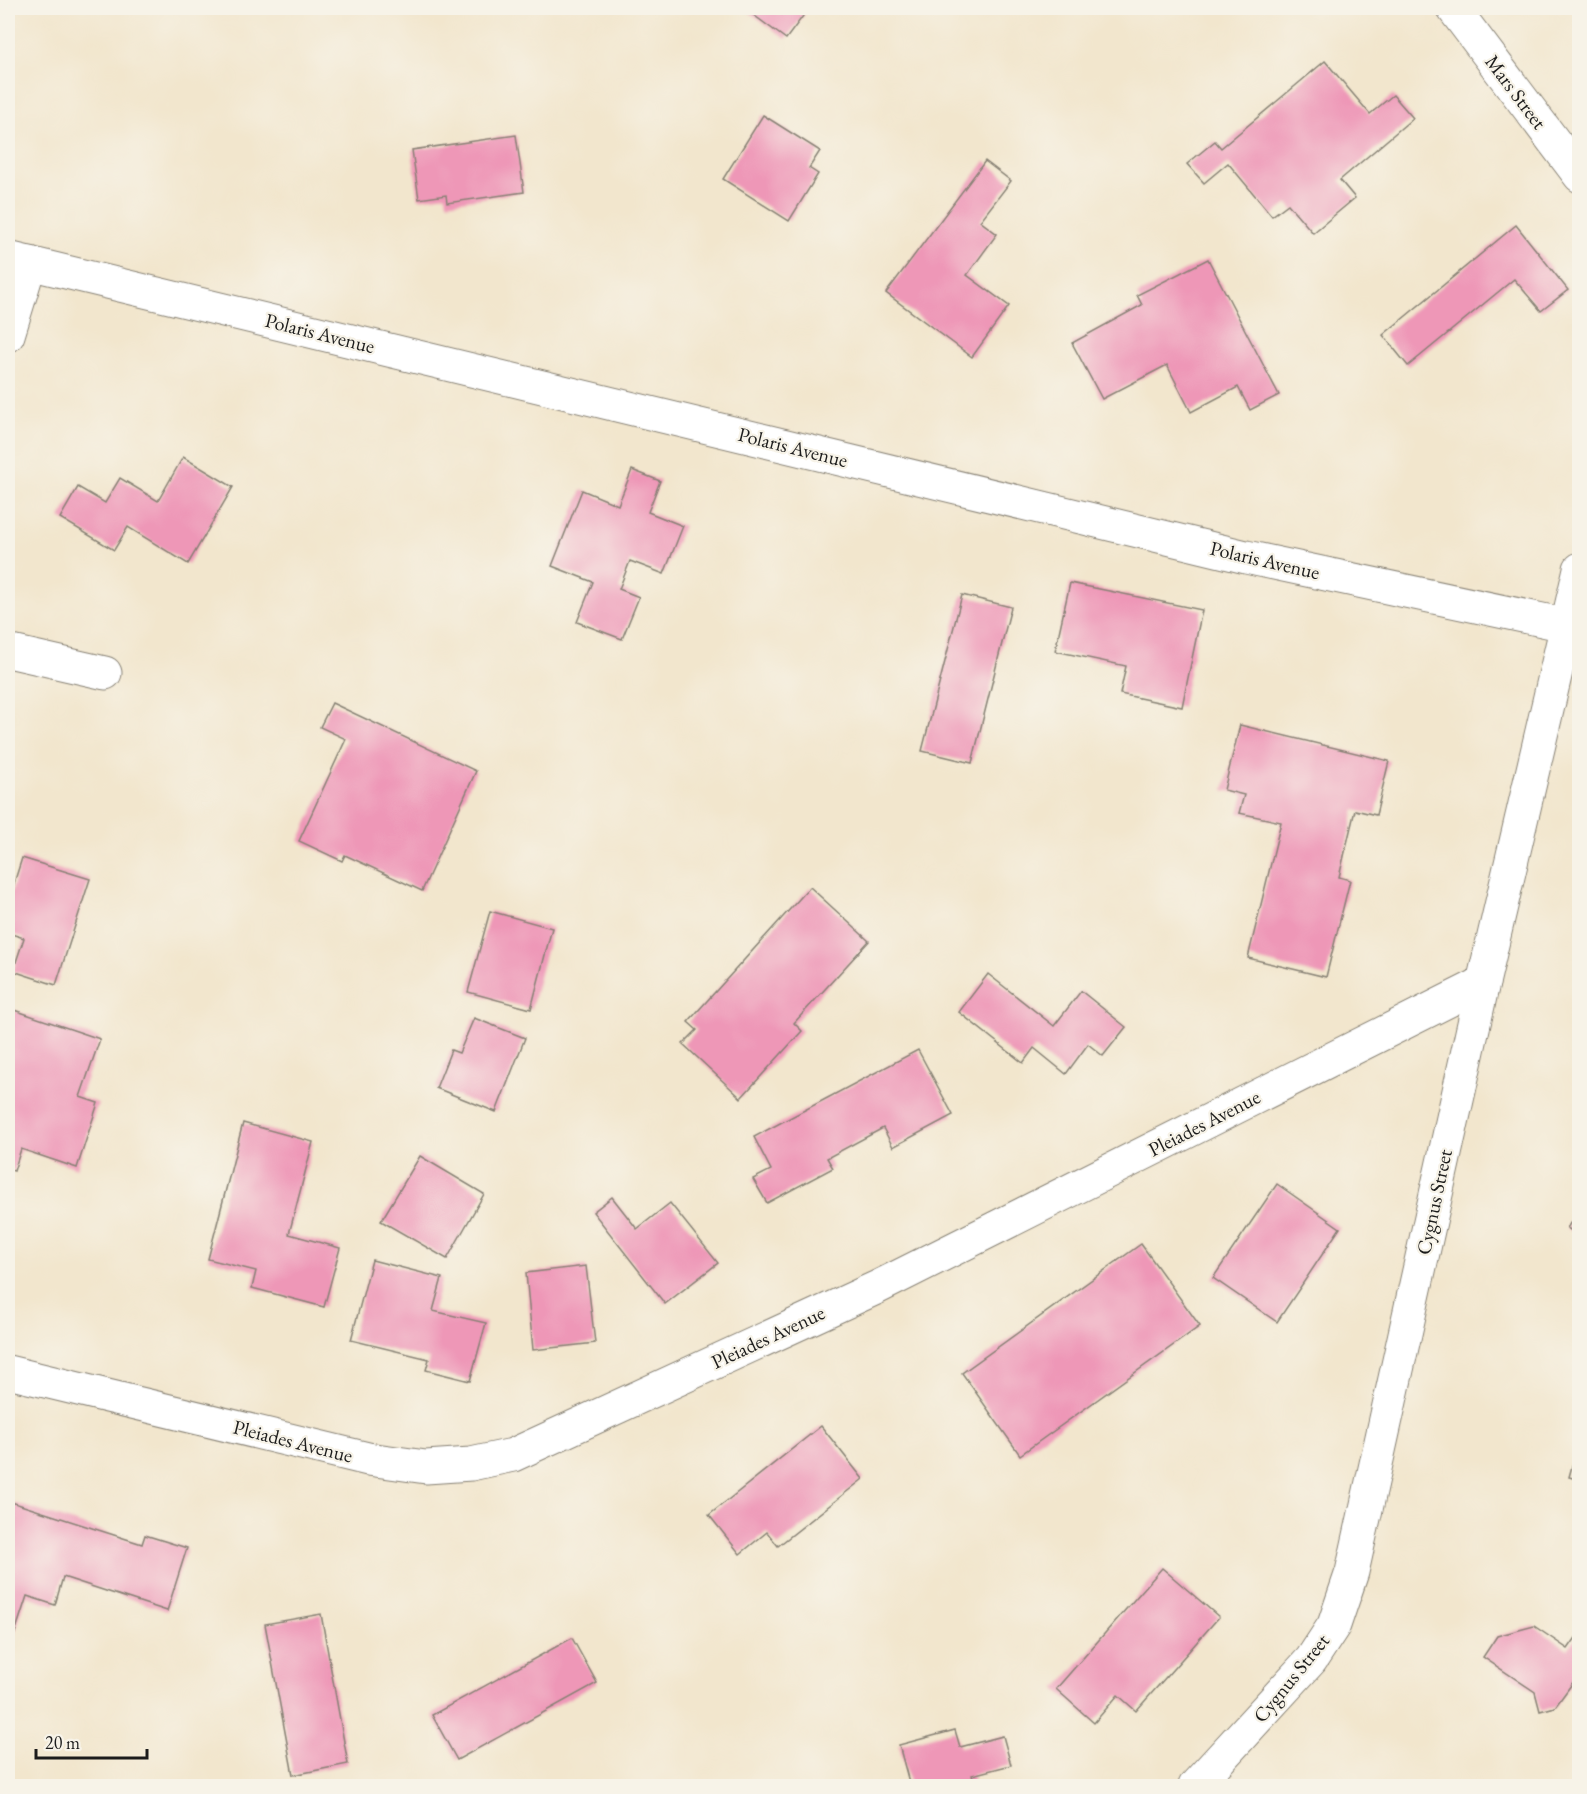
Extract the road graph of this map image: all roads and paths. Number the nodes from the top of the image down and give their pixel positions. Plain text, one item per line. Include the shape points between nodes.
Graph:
1 (1453, 8) edge
2 (1580, 176) edge
3 (19, 261) edge
4 (8, 335) edge
5 (1580, 569) edge
6 (1573, 627) edge
7 (8, 651) edge
8 (105, 673) dead end
9 (1483, 983) junction
10 (8, 1372) edge
11 (1194, 1786) edge

1 - 2 street, Mars Street
3 - 4 street
3 - 6 street, Polaris Avenue via 1234,554
5 - 6 street, Cygnus Street
6 - 9 street, Cygnus Street
7 - 8 street
9 - 10 street, Pleiades Avenue via 878,1287 513,1455 471,1464 426,1467 368,1459
9 - 11 street, Cygnus Street via 1352,1572 1334,1625 1284,1692

